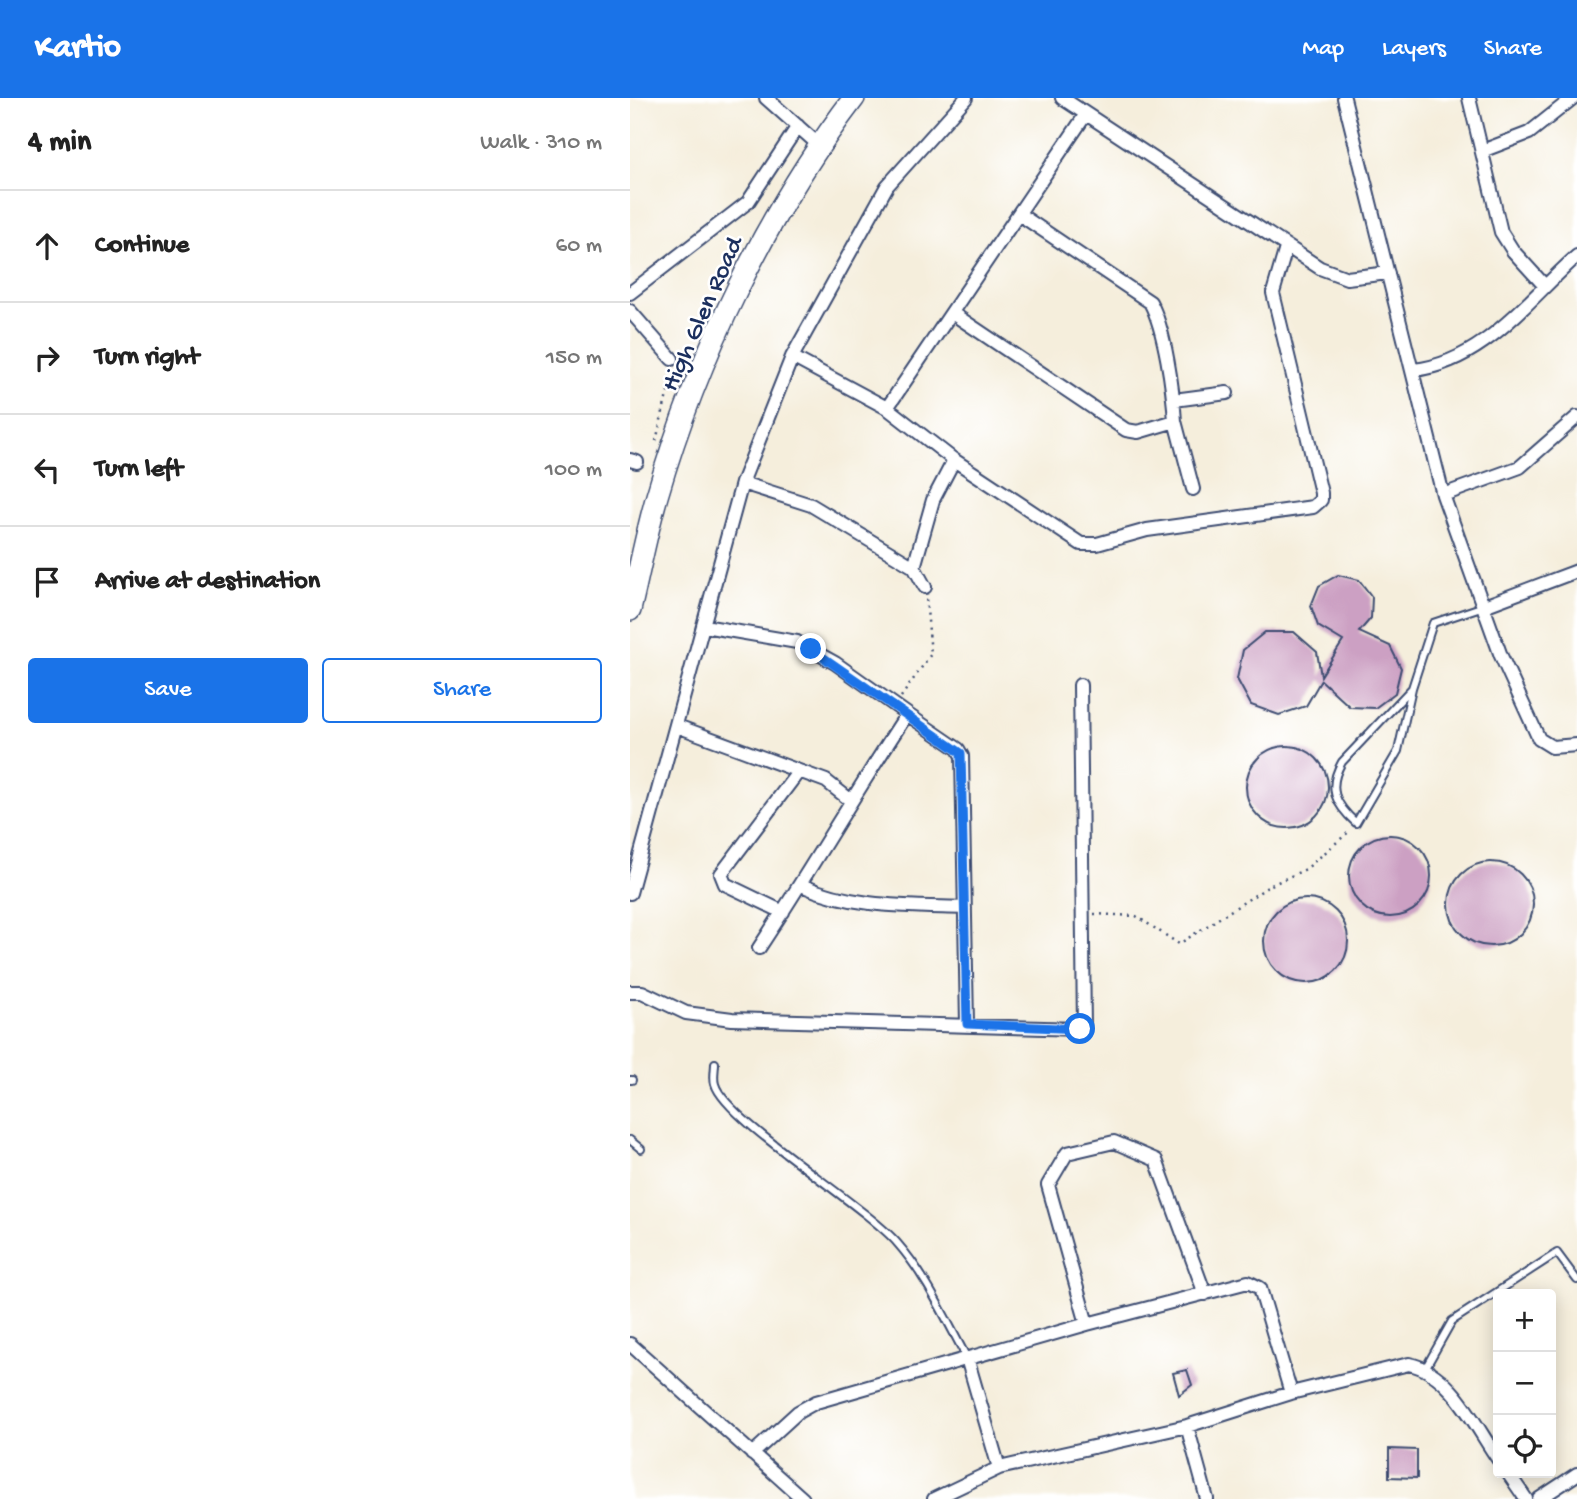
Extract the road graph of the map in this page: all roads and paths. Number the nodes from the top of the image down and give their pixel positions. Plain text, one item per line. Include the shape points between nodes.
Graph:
1 (766, 98) edge
2 (854, 98) edge
3 (966, 98) edge
4 (1062, 98) edge
5 (1344, 98) edge
6 (1469, 98) edge
7 (1573, 98) edge
8 (1086, 114) junction
9 (798, 126) junction
10 (820, 146) junction
11 (1482, 151) junction
12 (1019, 214) junction
13 (1286, 248) junction
14 (1577, 256) edge
15 (1388, 273) junction
16 (1544, 285) junction
17 (630, 293) edge
18 (630, 311) edge
19 (952, 313) junction
20 (792, 357) junction
21 (672, 359) joint
22 (1414, 370) junction
23 (1227, 393) dead end
24 (1174, 400) junction
25 (887, 408) junction
26 (1577, 417) edge
27 (1175, 421) junction
28 (656, 441) dead end
29 (954, 460) junction
30 (743, 483) junction
31 (1193, 489) dead end
32 (1443, 495) junction
33 (914, 567) junction
34 (1577, 571) edge
35 (925, 587) joint
36 (1484, 606) junction
37 (630, 610) edge
38 (704, 625) junction
39 (1080, 685) dead end
40 (1412, 688) junction
41 (894, 706) junction
42 (907, 715) junction
43 (677, 726) junction
44 (1577, 746) edge
45 (799, 771) junction
46 (850, 800) junction
47 (1356, 823) junction
48 (801, 886) junction
49 (630, 893) edge
50 (965, 908) junction
51 (783, 912) junction
52 (1084, 914) junction
53 (759, 948) dead end
54 (630, 992) edge
55 (967, 1024) junction
56 (715, 1063) dead end
57 (630, 1140) edge
58 (641, 1149) dead end
59 (1577, 1280) edge
60 (1205, 1294) junction
61 (1087, 1324) junction
62 (630, 1344) edge
63 (967, 1358) junction
64 (1426, 1367) junction
65 (1291, 1393) junction
66 (1187, 1426) junction
67 (1493, 1452) edge
68 (752, 1454) junction
69 (999, 1468) junction
70 (1577, 1474) edge
71 (1511, 1478) edge
72 (803, 1499) edge
73 (934, 1499) edge
74 (1207, 1499) edge
75 (1526, 1499) edge
76 (1539, 1499) edge

1 - 9 street
2 - 10 main road, High Glen Road
3 - 20 street via 879,198
4 - 8 street
5 - 15 street
6 - 11 street
7 - 11 street via 1529,133
8 - 12 street
8 - 13 street
9 - 10 street
9 - 17 street via 748,202
10 - 37 main road, High Glen Road via 769,228 701,370 657,496
11 - 16 street via 1501,232
12 - 19 street
12 - 24 street via 1150,302
13 - 15 street via 1347,278
13 - 29 street via 1273,293 1321,493 1316,506 1082,544
14 - 16 street
15 - 22 street
16 - 22 street via 1485,342 1451,363
18 - 21 street
19 - 25 street
19 - 27 street via 1126,430 1138,432
20 - 25 street
20 - 30 street
21 - 28 path via 674,376
22 - 32 street
23 - 24 street
24 - 27 street
25 - 29 street
26 - 32 street via 1520,467
27 - 31 street
29 - 33 street via 933,500
30 - 33 street via 811,505
30 - 38 street
32 - 36 street
33 - 35 street
34 - 36 street
35 - 41 path via 931,654
36 - 40 lane via 1433,623
36 - 44 street via 1539,739 1552,747
38 - 41 street via 797,642
38 - 43 street
39 - 52 street
40 - 47 lane via 1398,751
40 - 47 lane via 1334,775 1338,805
41 - 42 street
42 - 46 street
42 - 50 street via 962,756
43 - 45 street
43 - 49 street
45 - 46 street via 835,786
45 - 51 street via 721,874 724,884
46 - 48 street
47 - 52 path via 1306,869 1269,886 1179,944 1136,916
48 - 50 street via 864,903
48 - 51 street
50 - 55 street
51 - 53 street
52 - 55 street via 1084,1027
54 - 55 street via 642,992 686,1013 732,1018
56 - 63 lane via 715,1084 733,1111 830,1184 898,1244 933,1294
57 - 58 lane
59 - 64 lane via 1557,1253 1452,1321
60 - 61 street
60 - 61 street via 1156,1160 1114,1143 1067,1153 1048,1185
60 - 65 street via 1248,1282 1257,1285
61 - 63 street
62 - 68 street
63 - 68 street via 809,1405
63 - 69 street
64 - 65 street via 1409,1364
64 - 67 street via 1444,1382
65 - 66 street
66 - 69 street
66 - 74 street
68 - 72 street
69 - 73 street
70 - 76 street
71 - 75 street

